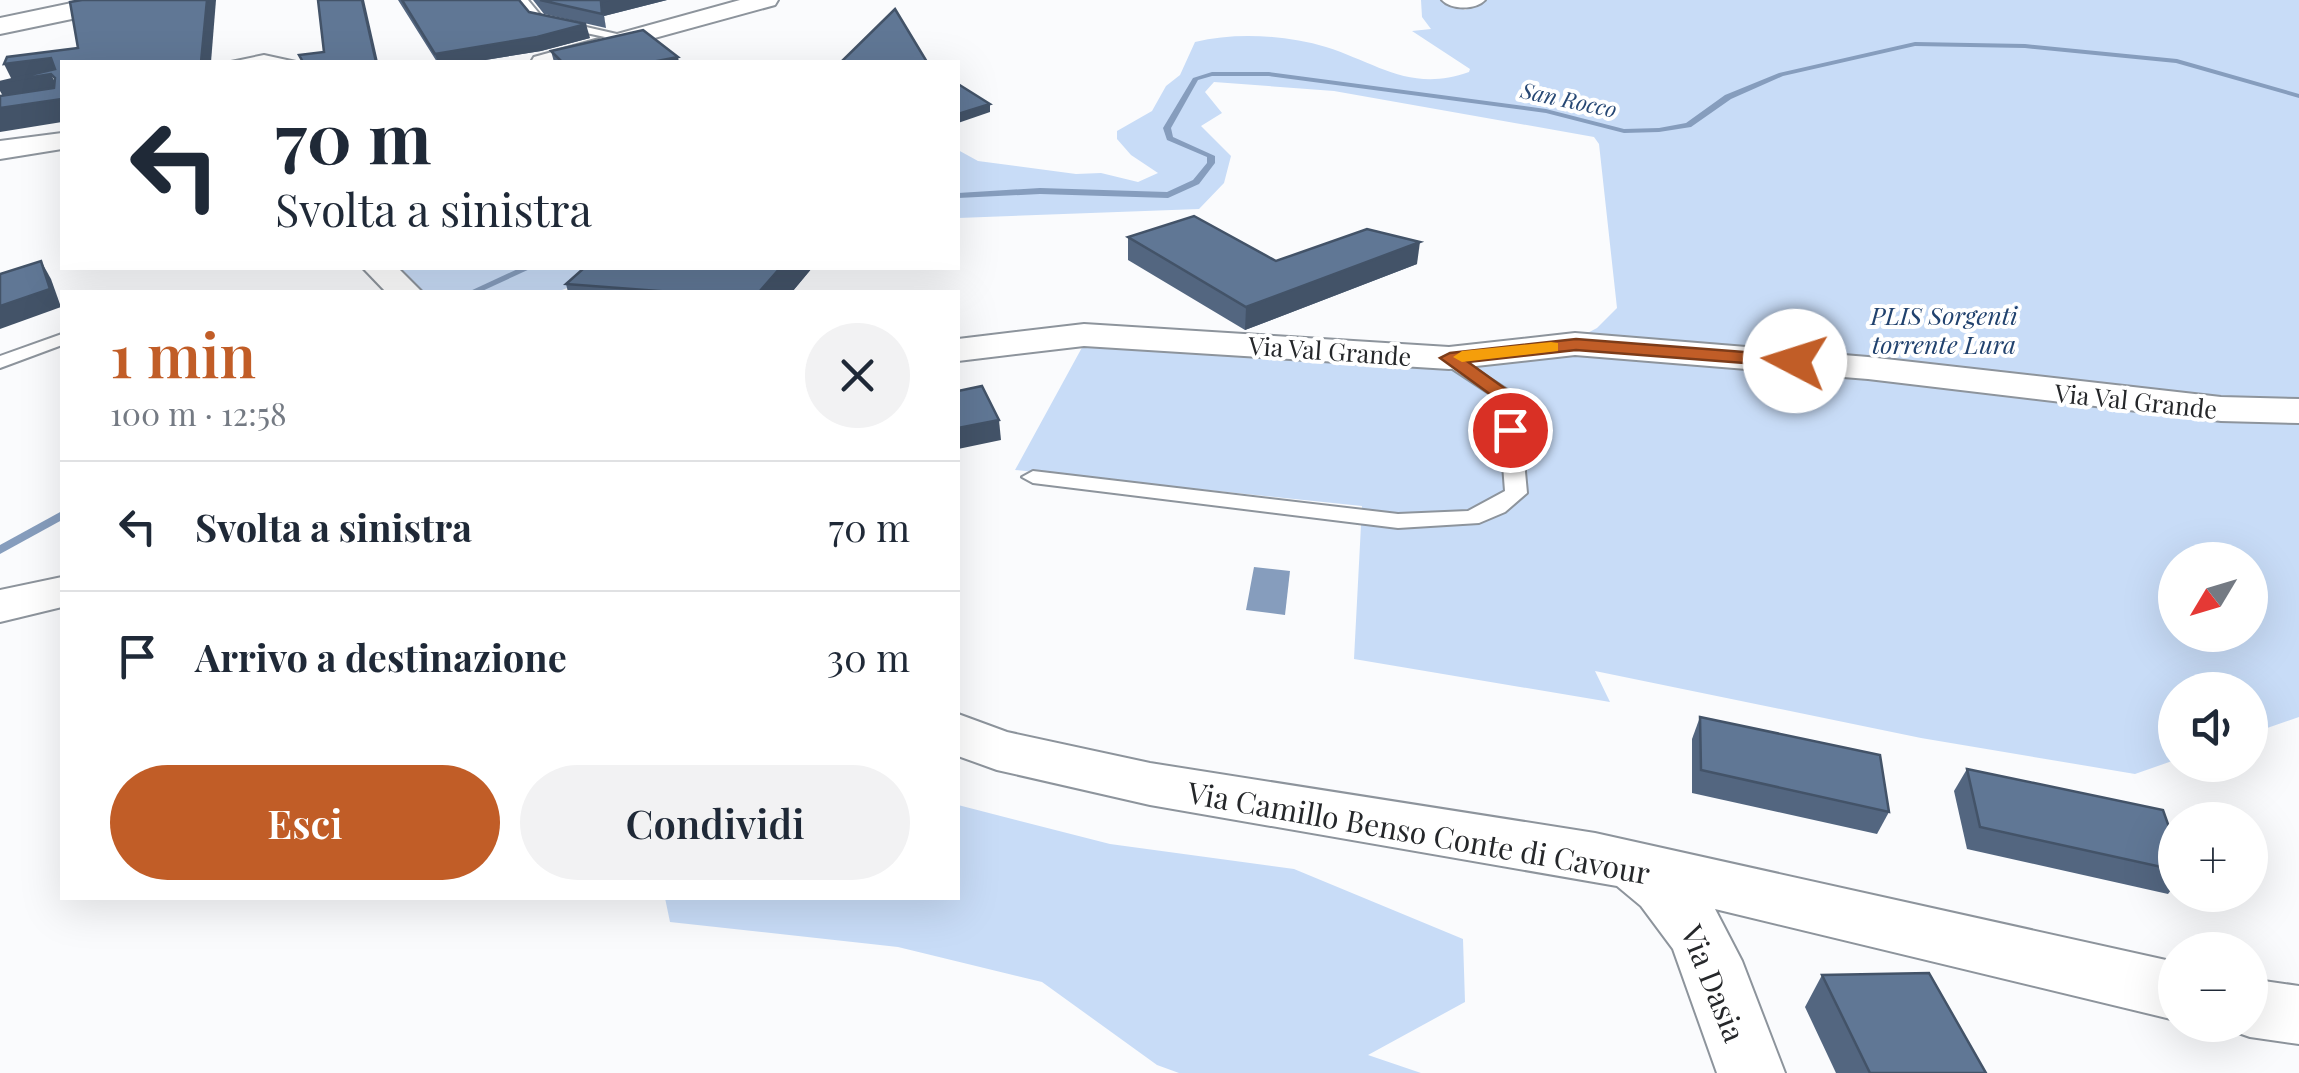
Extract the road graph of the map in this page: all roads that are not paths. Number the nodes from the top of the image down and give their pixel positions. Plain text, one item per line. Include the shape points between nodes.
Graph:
1 (125, 0) edge
2 (522, 0) edge
3 (768, 0) edge
4 (1453, 0) edge
5 (1474, 0) edge
6 (0, 26) edge
7 (624, 38) junction
8 (550, 60) edge
9 (60, 140) edge
10 (0, 150) edge
11 (381, 270) edge
12 (404, 290) edge
13 (60, 340) edge
14 (960, 350) edge
15 (1450, 358) junction
16 (0, 362) edge
17 (2299, 411) edge
18 (1032, 477) dead end
19 (60, 592) edge
20 (0, 606) edge
21 (960, 735) edge
22 (1621, 865) junction
23 (2158, 987) edge
24 (2268, 1011) edge
25 (2299, 1015) edge
26 (1751, 1073) edge

1 - 6 street
2 - 7 lane via 538,20
3 - 7 street
4 - 5 street
7 - 8 street
9 - 10 street
11 - 12 street
13 - 16 lane
14 - 15 street, Via Val Grande via 1084,335
15 - 17 street, Via Val Grande via 1576,344 1868,368 2203,408
15 - 18 lane via 1508,398 1516,494 1471,518 1398,520
19 - 20 street
21 - 22 street, Via Camillo Benso Conte di Cavour via 998,750 1150,784
22 - 23 street, Via Camillo Benso Conte di Cavour
22 - 26 street, Via Dasia via 1672,895 1692,920
24 - 25 street

